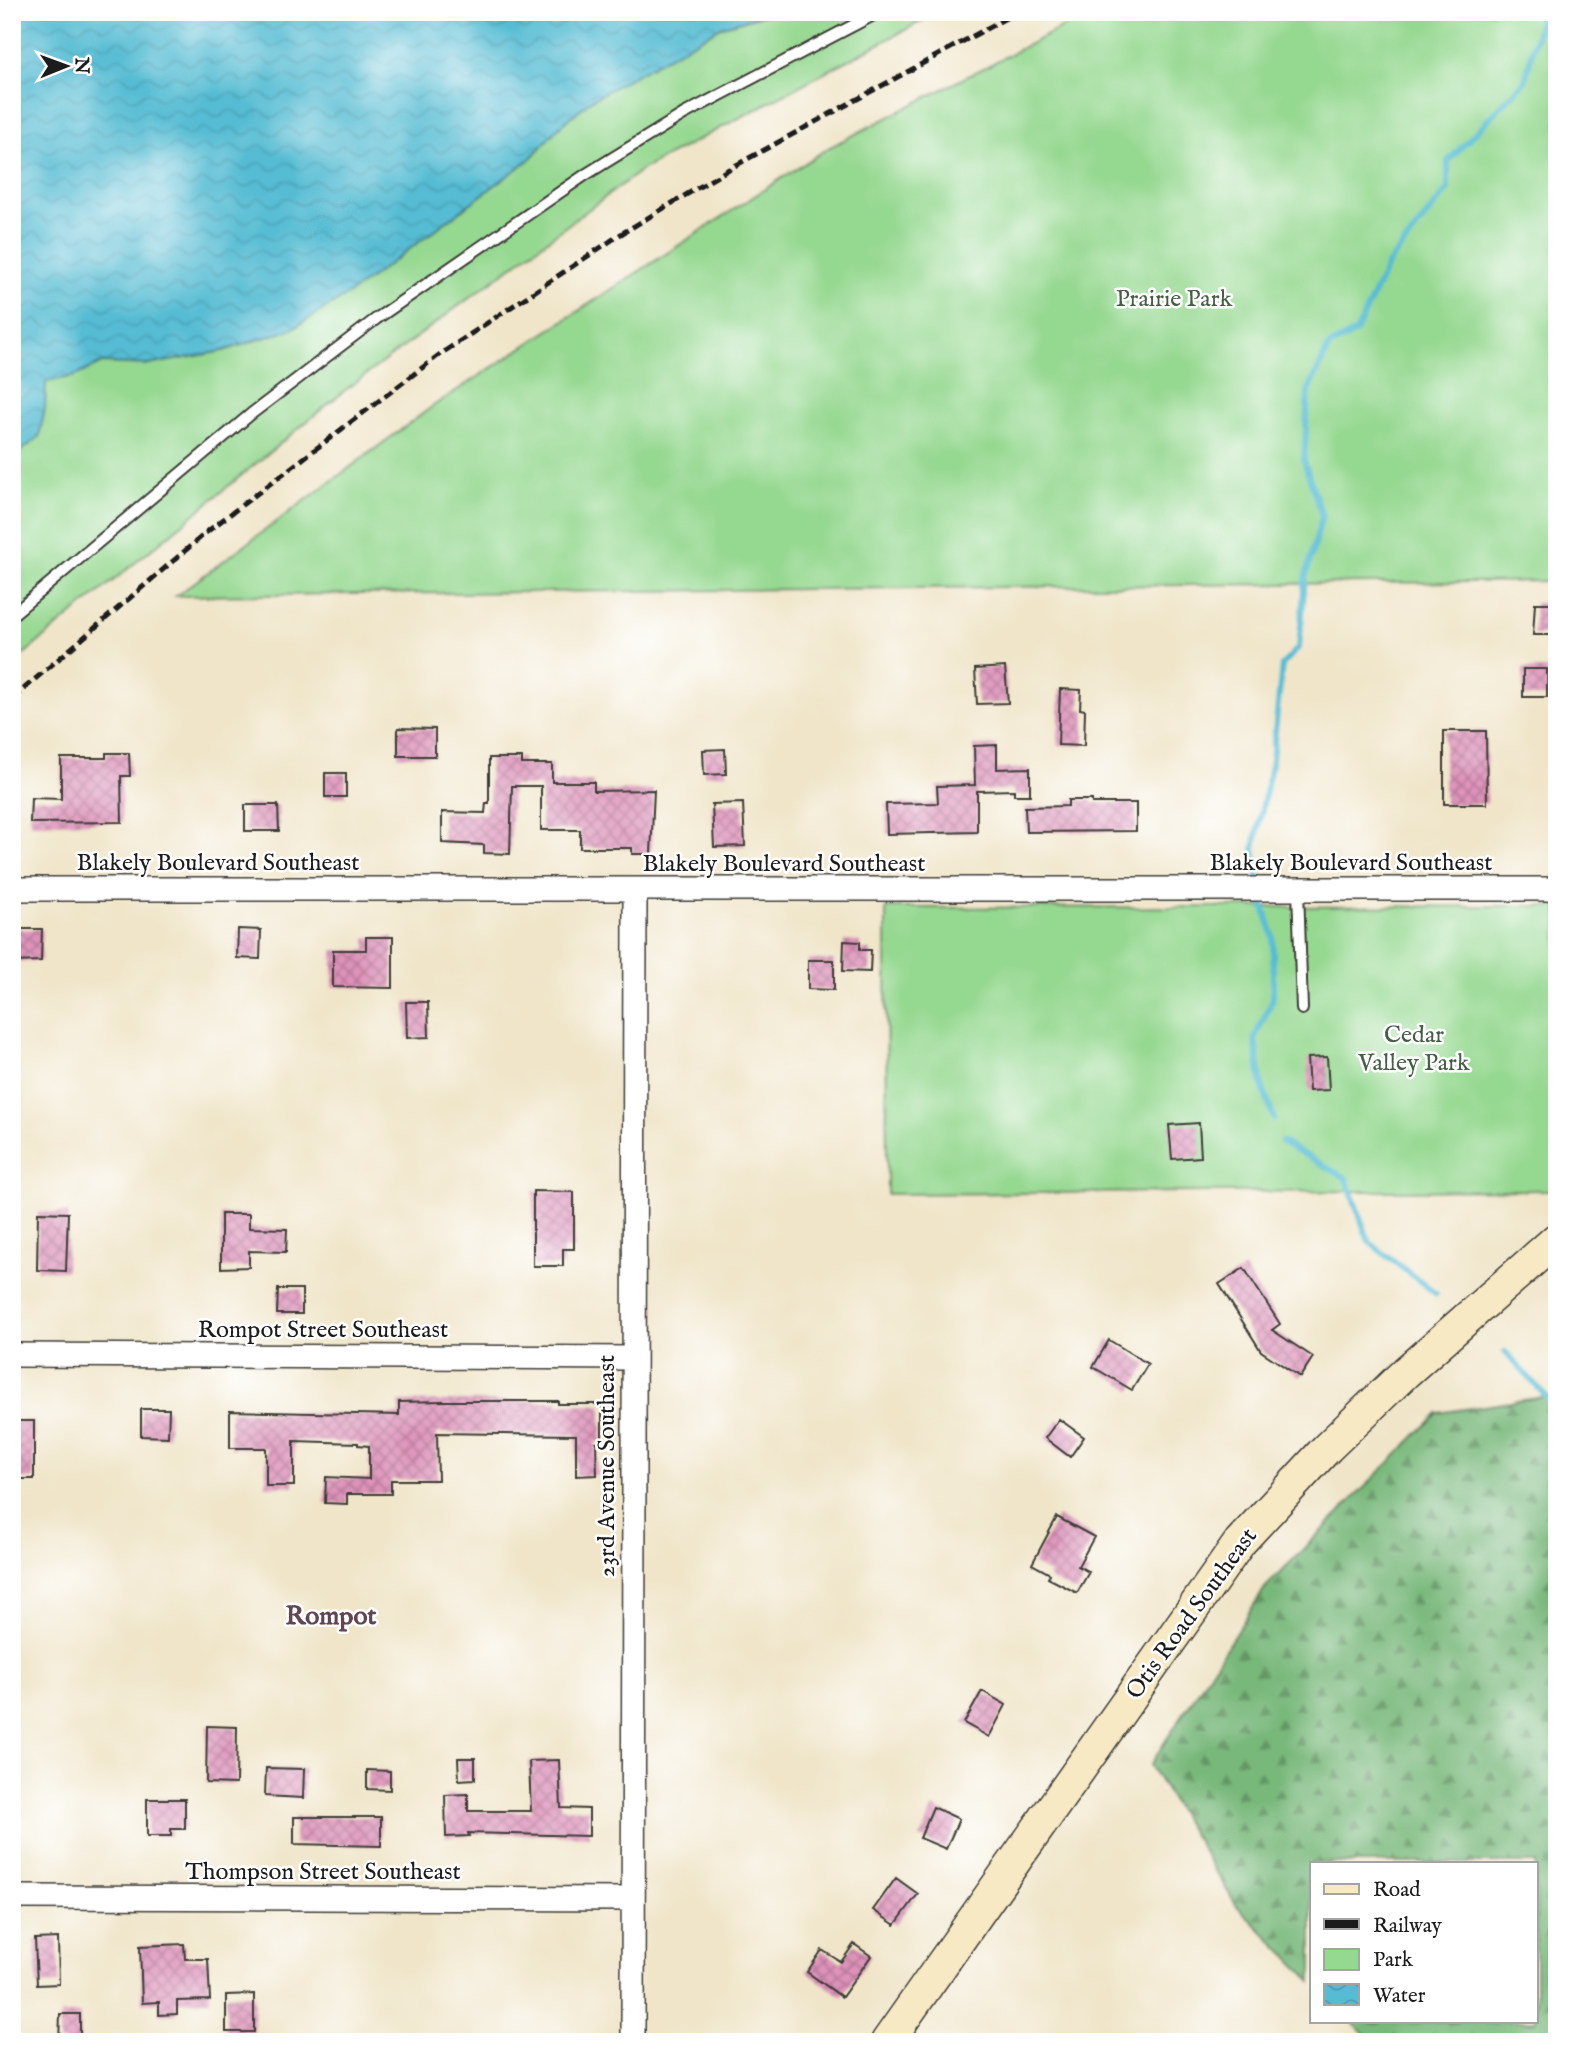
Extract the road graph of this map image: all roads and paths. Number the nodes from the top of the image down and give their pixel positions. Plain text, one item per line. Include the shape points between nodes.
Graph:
1 (879, 12) edge
2 (12, 615) edge
3 (12, 889) edge
4 (1294, 889) junction
5 (1557, 889) edge
6 (635, 891) junction
7 (1302, 1009) dead end
8 (1557, 1238) edge
9 (12, 1355) edge
10 (633, 1358) junction
11 (12, 1896) edge
12 (633, 1899) junction
13 (633, 2042) edge
14 (887, 2042) edge

1 - 2 lane via 662,127 376,319 251,414
3 - 6 street, Blakely Boulevard Southeast
4 - 5 street, Blakely Boulevard Southeast
4 - 6 street, Blakely Boulevard Southeast
4 - 7 lane
6 - 10 street, 23rd Avenue Southeast
8 - 14 street, Otis Road Southeast via 1406,1372 1240,1542
9 - 10 street, Rompot Street Southeast
10 - 12 street, 23rd Avenue Southeast
11 - 12 street, Thompson Street Southeast
12 - 13 street, 23rd Avenue Southeast

